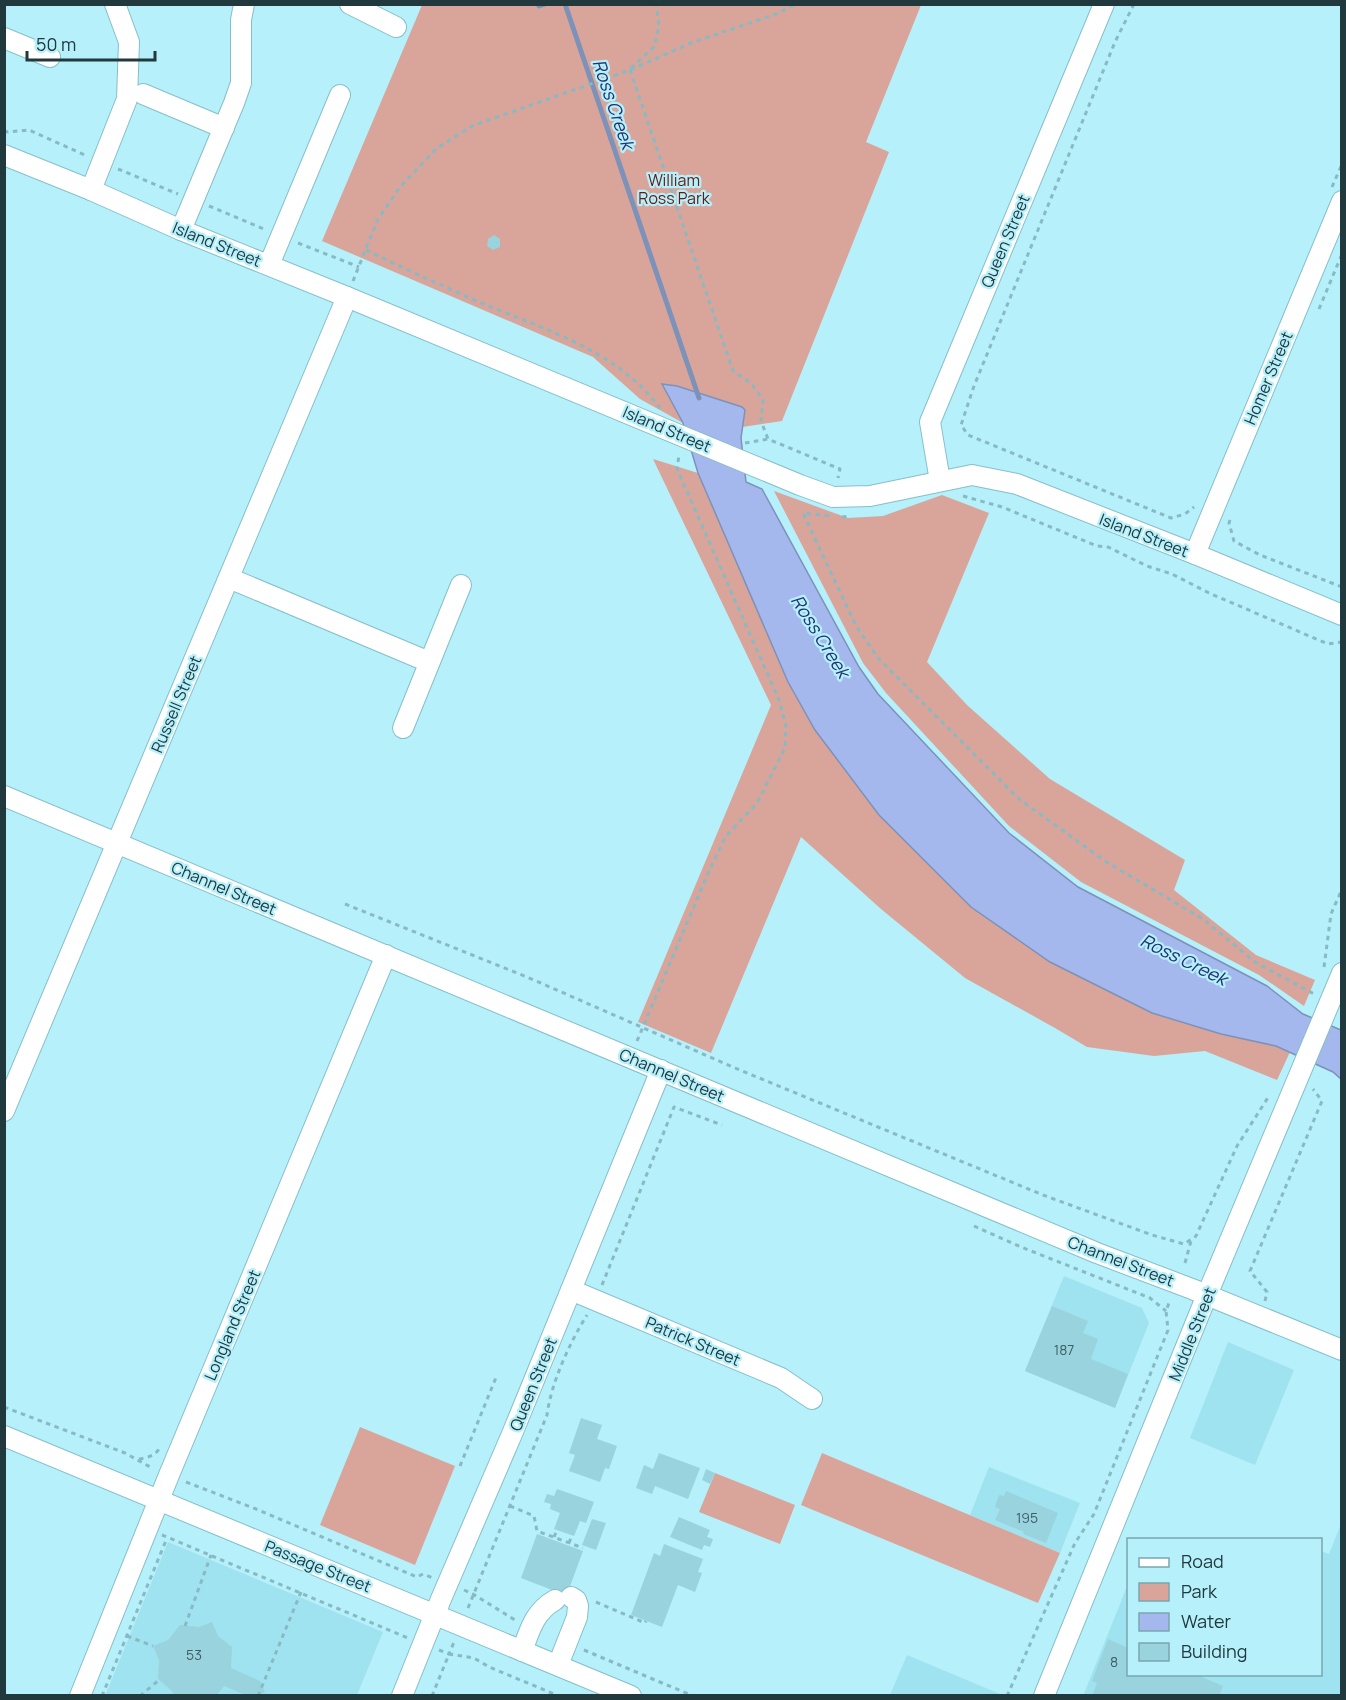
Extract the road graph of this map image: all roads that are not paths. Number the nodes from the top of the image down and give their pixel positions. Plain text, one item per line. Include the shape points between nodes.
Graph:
1 (115, 4) edge
2 (244, 4) edge
3 (350, 4) edge
4 (1104, 4) edge
5 (396, 27) dead end
6 (4, 38) edge
7 (50, 57) dead end
8 (143, 94) dead end
9 (340, 95) dead end
10 (224, 128) junction
11 (4, 155) edge
12 (91, 190) junction
13 (1341, 201) edge
14 (181, 230) junction
15 (269, 265) junction
16 (347, 297) junction
17 (940, 481) junction
18 (1195, 554) junction
19 (229, 578) junction
20 (461, 585) dead end
21 (1341, 615) edge
22 (429, 662) junction
23 (403, 728) dead end
24 (4, 796) edge
25 (117, 843) junction
26 (386, 956) junction
27 (1341, 973) edge
28 (661, 1070) junction
29 (4, 1111) edge
30 (571, 1290) junction
31 (1207, 1295) junction
32 (1341, 1350) edge
33 (812, 1399) dead end
34 (4, 1436) edge
35 (159, 1501) junction
36 (435, 1614) junction
37 (522, 1651) junction
38 (558, 1665) junction
39 (80, 1695) edge
40 (402, 1695) edge
41 (630, 1695) edge
42 (1044, 1695) edge

1 - 12 street via 129,42 127,99
2 - 10 street via 241,83
3 - 5 street
4 - 17 street, Queen Street via 930,422
6 - 7 street
8 - 10 street
9 - 15 street
10 - 14 street
11 - 12 street, Island Street
12 - 14 street, Island Street
13 - 18 street, Homer Street
14 - 15 street, Island Street
15 - 16 street, Island Street
16 - 17 street, Island Street via 833,497 870,496
16 - 19 street, Russell Street
17 - 18 street, Island Street via 972,475 1017,484
18 - 21 street, Island Street
19 - 22 street
19 - 25 street, Russell Street
20 - 22 street
22 - 23 street
24 - 25 street, Channel Street
25 - 26 street, Channel Street
25 - 29 street, Russell Street
26 - 28 street, Channel Street
26 - 35 street, Longland Street
27 - 31 street, Middle Street via 1303,1081
28 - 30 street, Queen Street
28 - 31 street, Channel Street via 1097,1253
30 - 33 street, Patrick Street via 781,1378
30 - 36 street, Queen Street
31 - 32 street, Channel Street
31 - 42 street, Middle Street
34 - 35 street, Passage Street
35 - 36 street, Passage Street
35 - 39 street, Longland Street
36 - 37 street, Passage Street
36 - 40 street, Queen Street
37 - 38 street, Passage Street
37 - 38 street via 541,1611 567,1599 578,1605 578,1610
38 - 41 street, Passage Street

